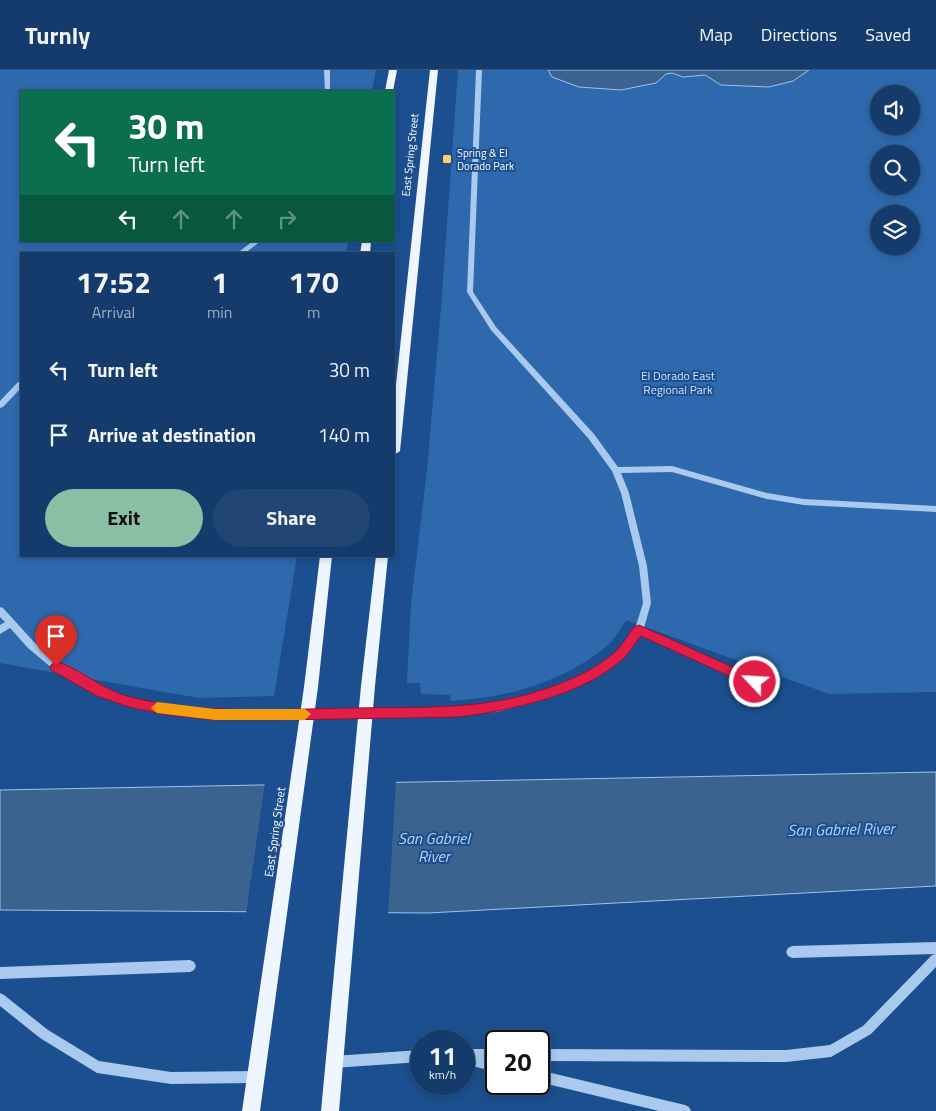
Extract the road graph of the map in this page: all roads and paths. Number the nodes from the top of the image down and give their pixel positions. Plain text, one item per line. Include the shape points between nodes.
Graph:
1 (327, 70) edge
2 (393, 70) edge
3 (434, 70) edge
4 (479, 70) edge
5 (328, 90) edge
6 (389, 90) edge
7 (257, 242) edge
8 (242, 252) edge
9 (20, 385) edge
10 (0, 405) edge
11 (395, 441) edge
12 (616, 470) junction
13 (936, 510) edge
14 (326, 557) edge
15 (382, 557) edge
16 (0, 611) edge
17 (10, 623) junction
18 (0, 630) edge
19 (639, 630) junction
20 (755, 682) dead end
21 (936, 948) edge
22 (792, 952) dead end
23 (936, 959) edge
24 (190, 966) dead end
25 (0, 974) edge
26 (0, 999) edge
27 (550, 1055) edge
28 (410, 1057) edge
29 (334, 1062) junction
30 (256, 1077) junction
31 (550, 1079) edge
32 (252, 1111) edge
33 (330, 1111) edge
34 (685, 1111) edge

1 - 5 lane
2 - 6 main road
3 - 11 main road, East Spring Street
4 - 12 lane via 470,292 493,328 591,436
7 - 8 lane
9 - 10 lane
12 - 13 lane via 672,469 766,496 804,502
12 - 19 lane via 643,566 647,603
14 - 30 main road, East Spring Street
15 - 29 main road
16 - 17 lane
17 - 18 lane
17 - 19 lane via 56,666 101,692 167,710 215,714 410,714 496,708 535,698 589,676 620,654
19 - 20 lane
21 - 22 lane
23 - 27 lane via 867,1030 831,1051 786,1056
24 - 25 lane
26 - 30 lane via 44,1034 97,1067 171,1078
28 - 29 lane
29 - 33 main road
30 - 32 main road, East Spring Street
31 - 34 lane

